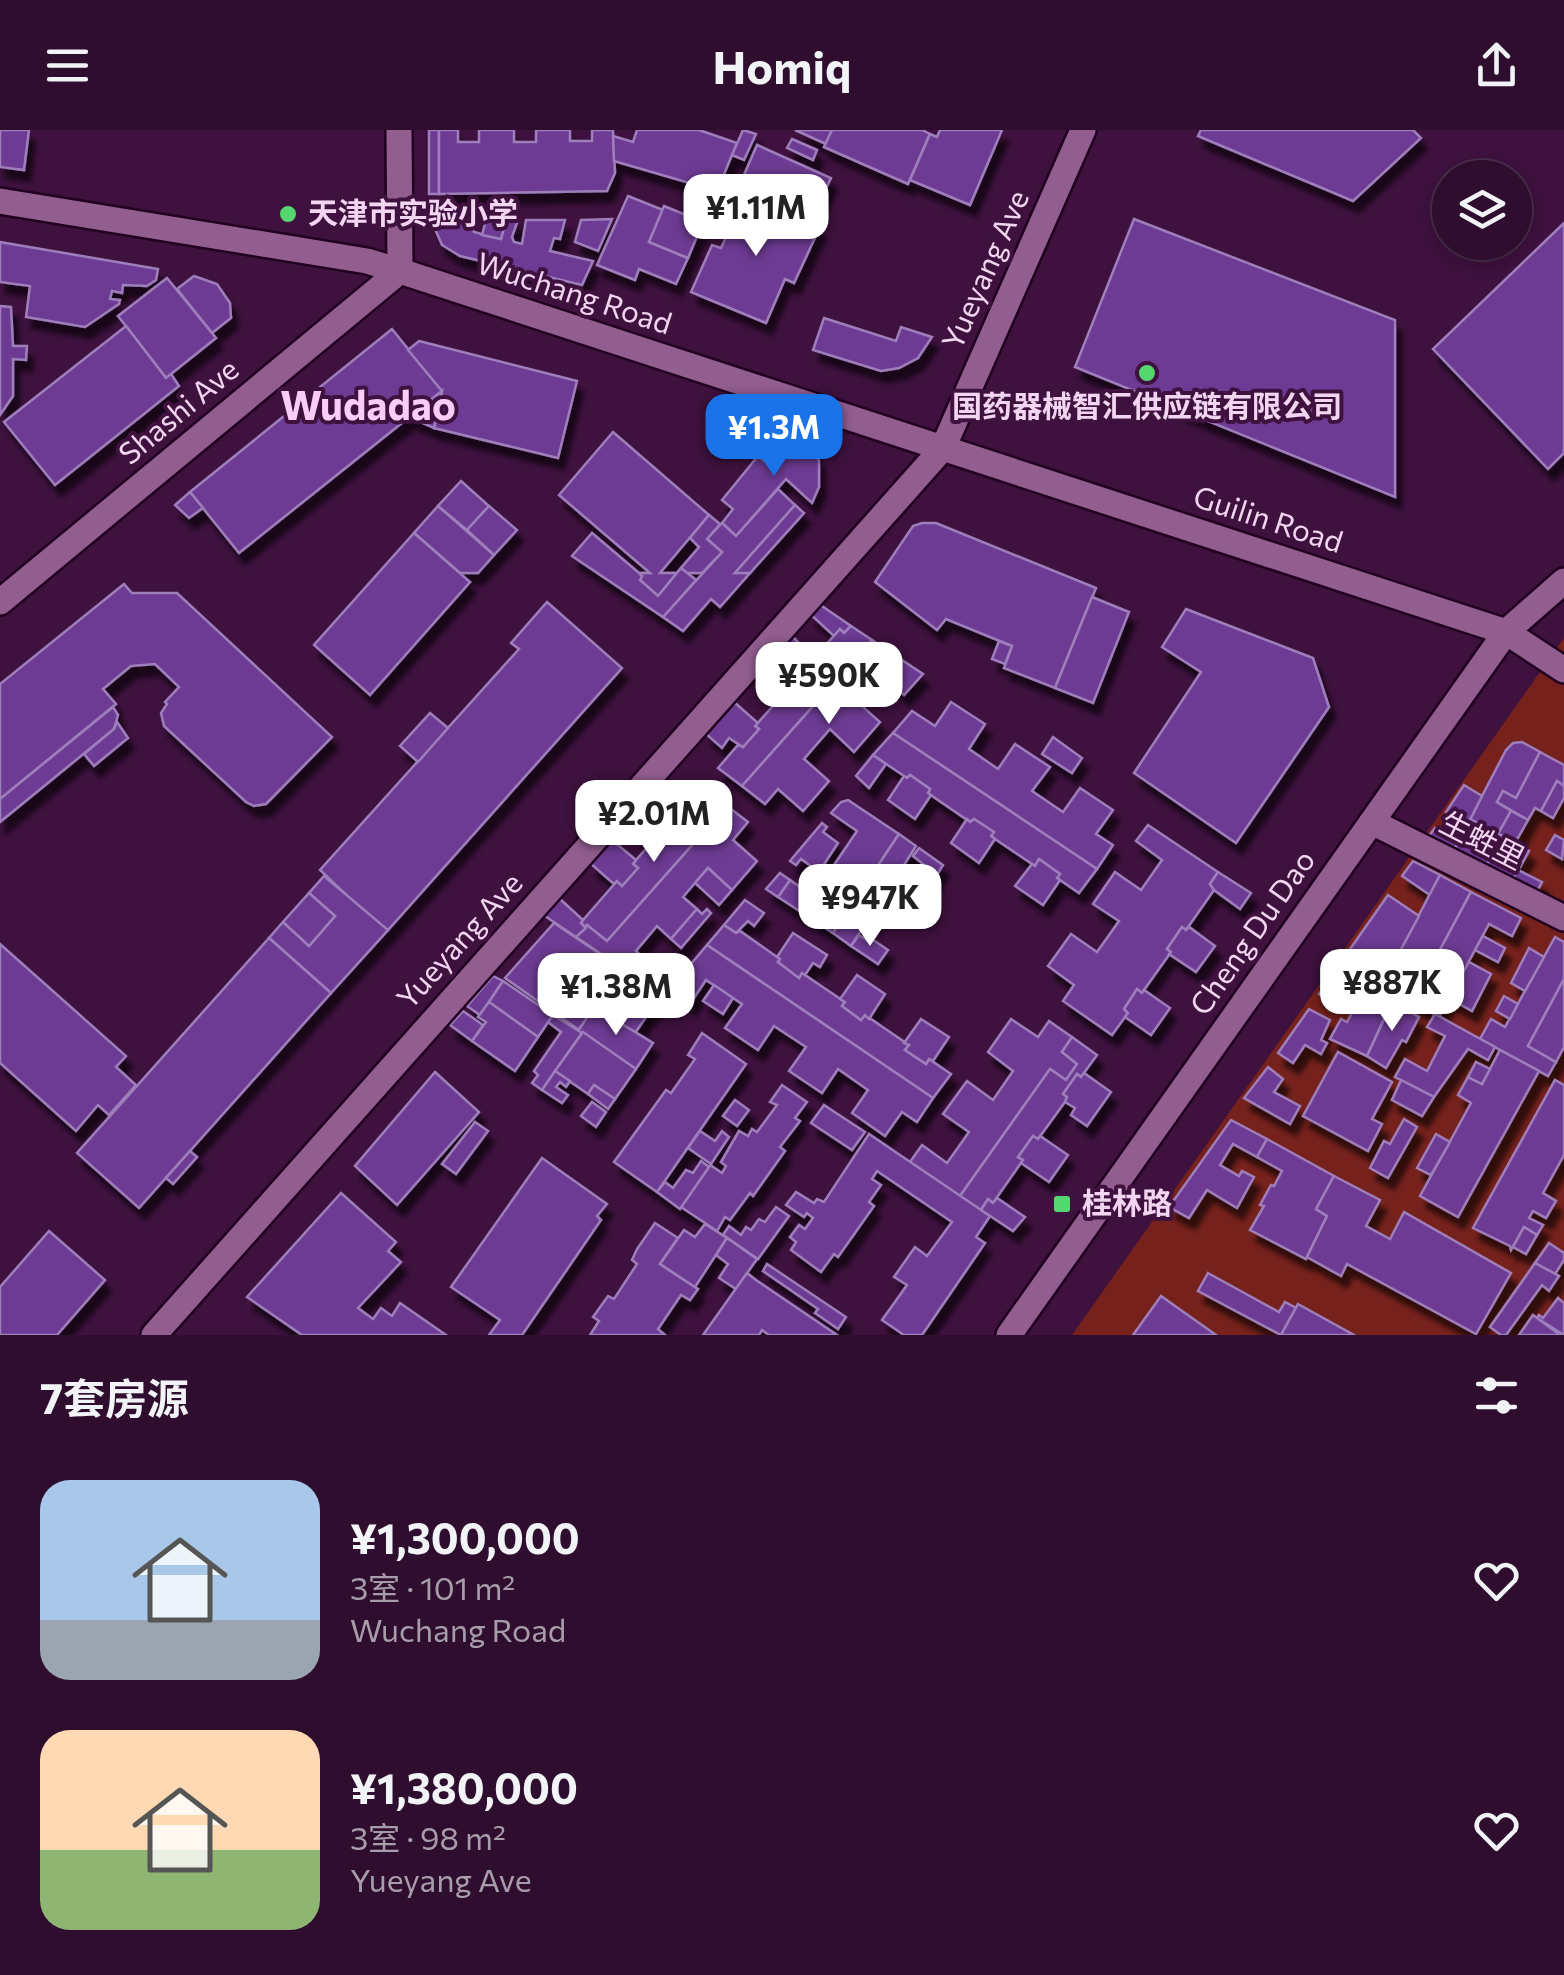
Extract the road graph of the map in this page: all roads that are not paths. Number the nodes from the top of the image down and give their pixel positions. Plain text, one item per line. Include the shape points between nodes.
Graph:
1 (400, 130) edge
2 (1083, 130) edge
3 (0, 200) edge
4 (400, 271) junction
5 (943, 448) junction
6 (1564, 581) edge
7 (0, 602) edge
8 (1506, 632) junction
9 (1564, 670) edge
10 (1372, 822) junction
11 (1564, 918) edge
12 (154, 1335) edge
13 (1009, 1335) edge

1 - 4 street
2 - 5 street, Yueyang Ave
3 - 4 street, Wuchang Road
4 - 5 street, Wuchang Road
4 - 7 street, Shashi Ave
5 - 8 street, Guilin Road
5 - 12 street, Yueyang Ave
6 - 8 street, Cheng Du Dao
8 - 9 street, Guilin Road
8 - 10 street, Cheng Du Dao
10 - 11 street, 生﨡里
10 - 13 street, Cheng Du Dao

